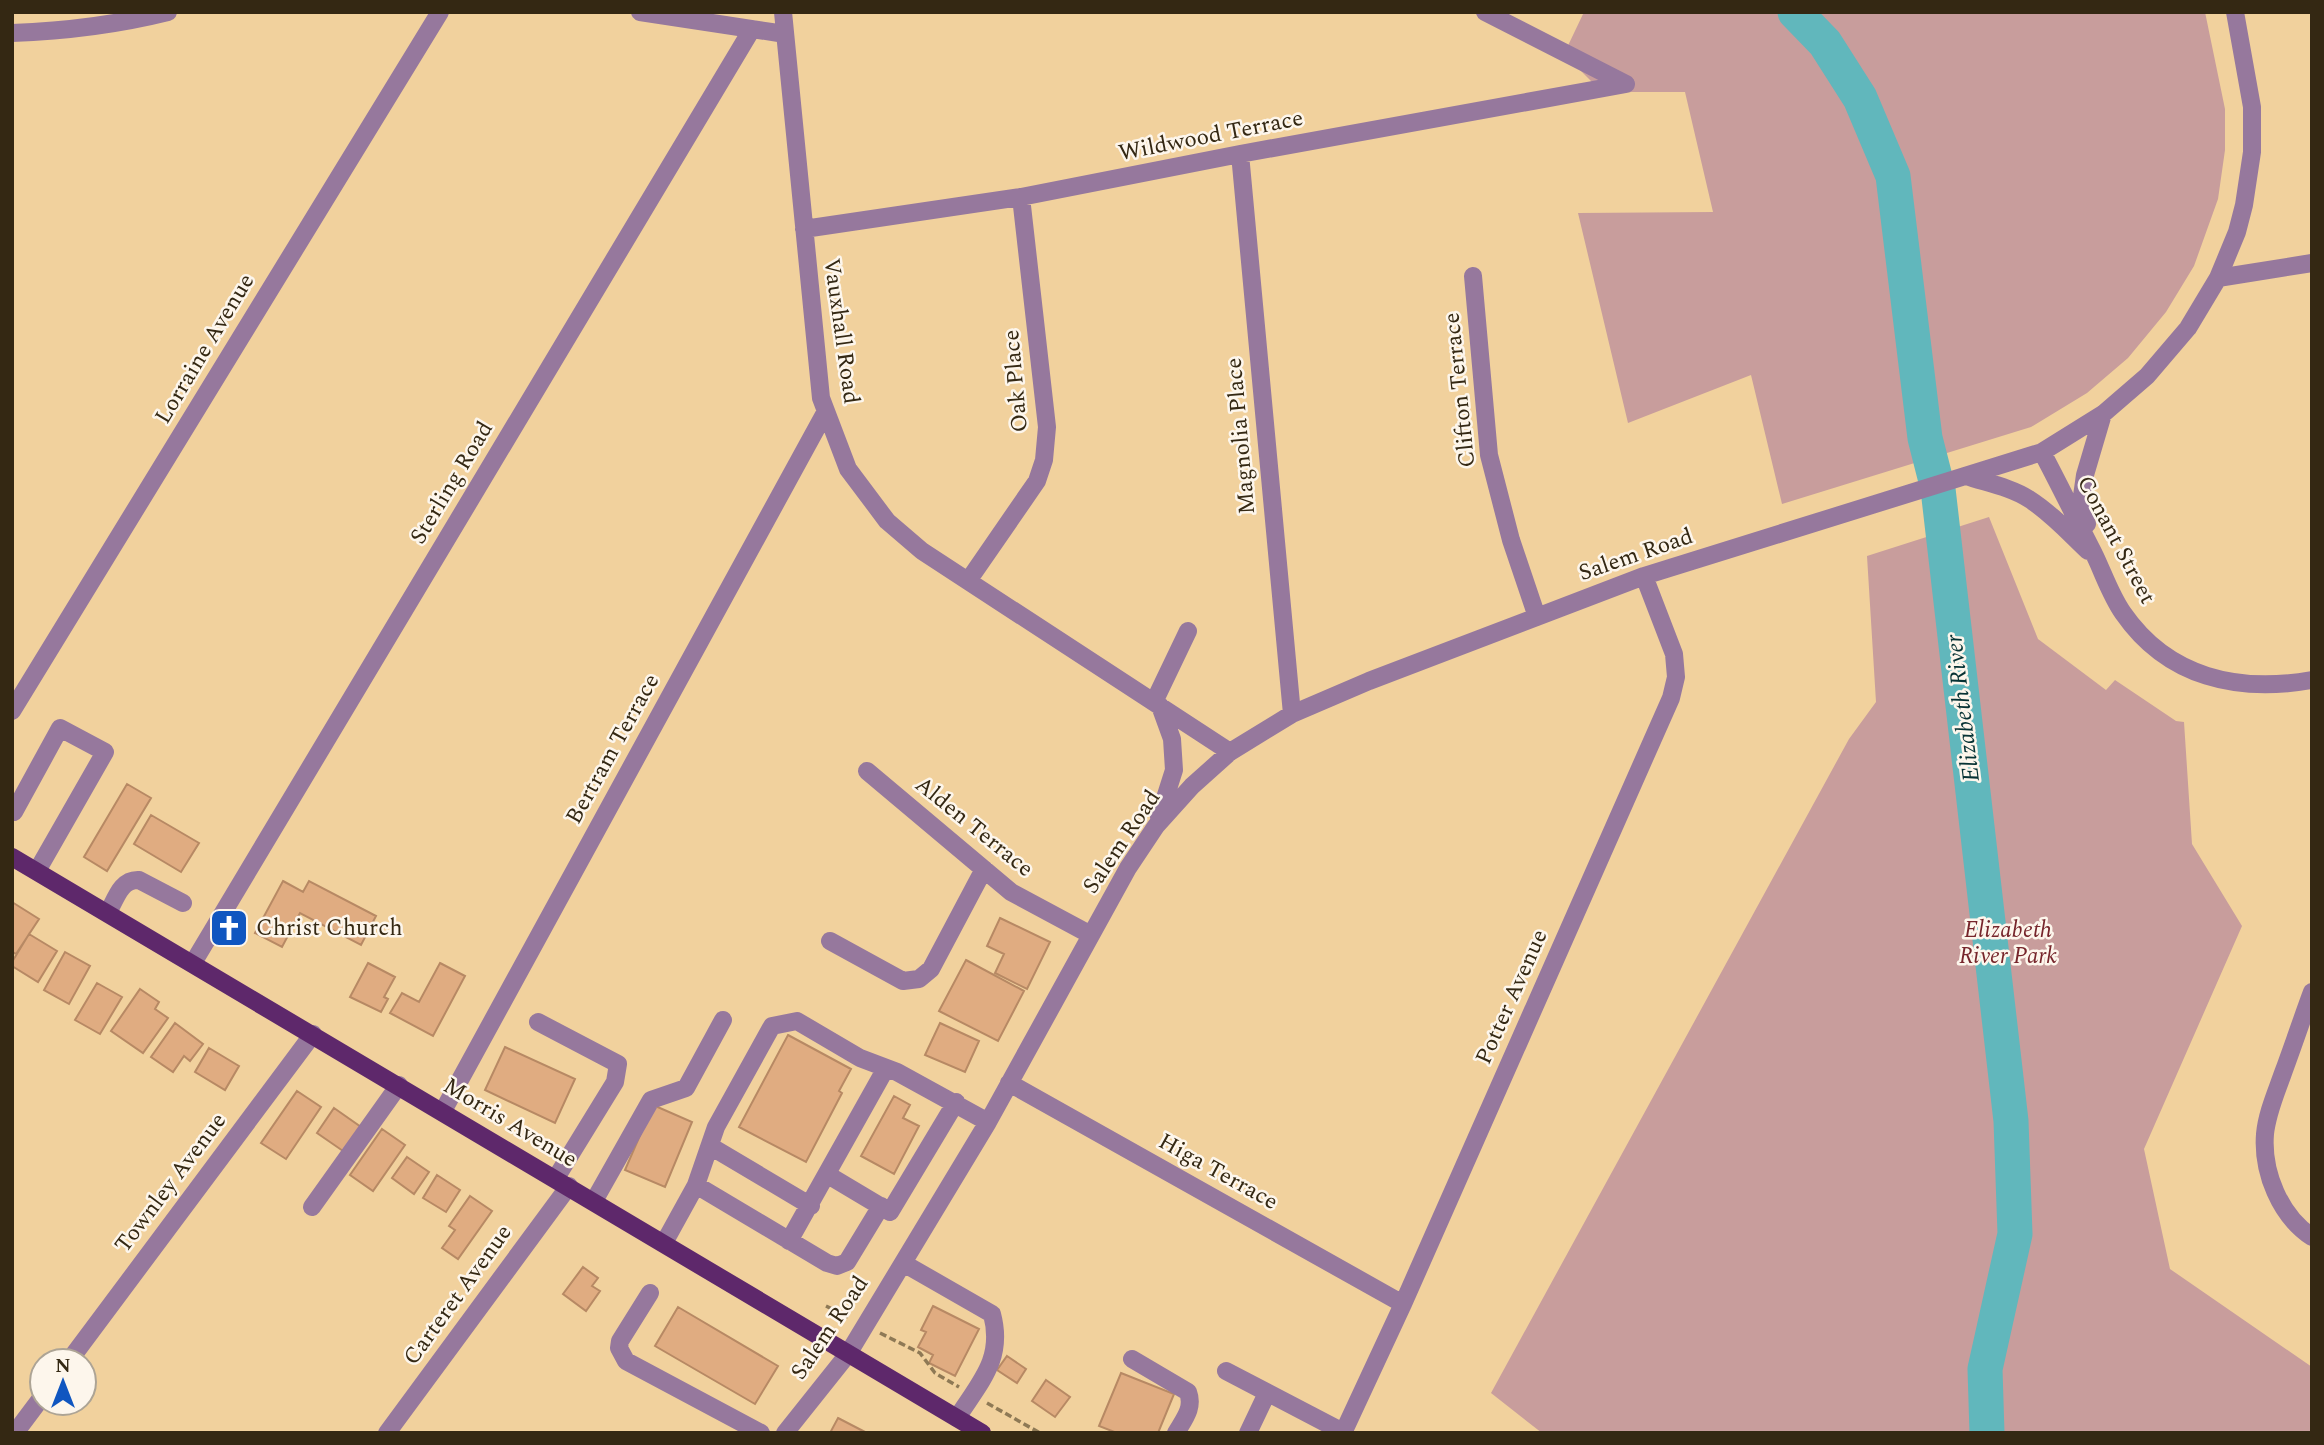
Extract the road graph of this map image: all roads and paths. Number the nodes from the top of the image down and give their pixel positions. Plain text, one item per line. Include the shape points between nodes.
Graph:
1 (168, 12) edge
2 (440, 12) edge
3 (640, 12) edge
4 (783, 12) edge
5 (1485, 12) edge
6 (2235, 12) edge
7 (752, 29) junction
8 (12, 33) edge
9 (785, 34) junction
10 (1240, 154) junction
11 (1021, 197) junction
12 (804, 229) junction
13 (2312, 263) edge
14 (1473, 276) dead end
15 (2218, 278) junction
16 (825, 411) junction
17 (2103, 414) junction
18 (2042, 452) junction
19 (1966, 476) junction
20 (2096, 558) junction
21 (1644, 576) junction
22 (968, 581) junction
23 (1537, 617) junction
24 (1188, 631) dead end
25 (2312, 681) edge
26 (1157, 704) junction
27 (12, 711) edge
28 (1292, 714) junction
29 (1230, 752) junction
30 (867, 771) dead end
31 (12, 775) edge
32 (29, 785) junction
33 (14, 812) dead end
34 (1156, 826) junction
35 (12, 857) edge
36 (984, 869) junction
37 (37, 872) junction
38 (183, 903) dead end
39 (108, 913) junction
40 (1091, 935) junction
41 (830, 941) dead end
42 (193, 963) junction
43 (2312, 992) edge
44 (723, 1020) dead end
45 (538, 1021) dead end
46 (313, 1034) junction
47 (886, 1068) junction
48 (1009, 1083) junction
49 (399, 1085) junction
50 (956, 1102) junction
51 (443, 1111) junction
52 (988, 1122) junction
53 (710, 1146) junction
54 (828, 1175) junction
55 (563, 1182) junction
56 (696, 1185) junction
57 (594, 1201) junction
58 (811, 1206) junction
59 (312, 1207) dead end
60 (886, 1209) junction
61 (2312, 1237) edge
62 (789, 1241) junction
63 (664, 1243) junction
64 (903, 1263) junction
65 (650, 1293) dead end
66 (1403, 1304) junction
67 (826, 1306) dead end
68 (865, 1325) junction
69 (79, 1347) edge
70 (848, 1354) junction
71 (1132, 1359) dead end
72 (1226, 1371) dead end
73 (1267, 1393) junction
74 (972, 1394) junction
75 (28, 1416) edge
76 (953, 1421) edge
77 (1251, 1432) edge
78 (1343, 1432) edge
79 (15, 1433) edge
80 (387, 1433) edge
81 (761, 1433) edge
82 (785, 1433) edge
83 (982, 1433) edge
84 (1040, 1433) edge
85 (1176, 1433) edge

1 - 8 street via 69,31
2 - 27 street, Lorraine Avenue
3 - 7 street
4 - 9 street, Vauxhall Road
5 - 10 street, Wildwood Terrace via 1626,85
6 - 15 street, Salem Road via 2252,107 2252,152 2238,232
7 - 9 street
7 - 42 street, Sterling Road
9 - 12 street, Vauxhall Road
10 - 11 street, Wildwood Terrace
10 - 28 street, Magnolia Place
11 - 12 street, Wildwood Terrace
11 - 22 street, Oak Place via 1047,428 1044,460 1037,481
12 - 16 street, Vauxhall Road
13 - 15 street
14 - 23 street, Clifton Terrace via 1489,455
15 - 17 street, Salem Road via 2180,338 2147,376
16 - 22 street, Vauxhall Road via 848,469 887,521
16 - 51 street, Bertram Terrace
17 - 18 street, Salem Road
17 - 20 street via 2081,503
18 - 19 street, Salem Road
18 - 20 street, Conant Street
19 - 20 street via 2029,499
19 - 21 street, Salem Road
20 - 25 street, Conant Street via 2123,614 2164,654 2185,667 2254,686
21 - 23 street, Salem Road
21 - 66 street, Potter Avenue via 1674,654 1676,677 1671,698
22 - 26 street, Vauxhall Road
23 - 28 street, Salem Road
24 - 26 street
26 - 29 street, Vauxhall Road
26 - 34 street via 1172,739 1174,770
28 - 29 street, Salem Road
29 - 34 street, Salem Road
30 - 36 street, Alden Terrace
31 - 32 street
32 - 33 street
32 - 37 street via 60,728 105,752
34 - 40 street, Salem Road
35 - 37 main road, Morris Avenue
36 - 40 street, Alden Terrace via 1011,892
36 - 41 street via 931,969 919,979 903,981
37 - 39 main road, Morris Avenue
38 - 39 street via 132,880 125,883
39 - 42 main road, Morris Avenue
40 - 48 street, Salem Road
42 - 46 main road, Morris Avenue
43 - 61 street via 2265,1134 2272,1183 2283,1205
44 - 57 street via 686,1088 651,1100
45 - 55 street, Carteret Avenue via 618,1064 615,1082
46 - 49 main road, Morris Avenue
46 - 69 street, Townley Avenue
47 - 50 street
47 - 53 street via 797,1021 772,1026
47 - 54 street
48 - 52 street, Salem Road
48 - 66 street, Higa Terrace
49 - 51 main road, Morris Avenue
49 - 59 street
50 - 52 street
50 - 60 street
51 - 55 main road, Morris Avenue
52 - 64 street, Salem Road
53 - 56 street
53 - 58 street
54 - 58 street
54 - 60 street
55 - 57 main road, Morris Avenue
55 - 80 street, Carteret Avenue
56 - 62 street
56 - 63 street
57 - 63 main road, Morris Avenue
58 - 62 street
60 - 62 street via 847,1262 837,1266
63 - 70 main road, Morris Avenue
64 - 68 street, Salem Road
64 - 74 street via 992,1314 994,1359
65 - 81 street via 620,1341 626,1361
66 - 78 street, Potter Avenue
67 - 68 path
68 - 70 street, Salem Road
68 - 74 path via 919,1353 935,1373
70 - 76 main road, Morris Avenue
70 - 82 street, Salem Road
71 - 85 street via 1188,1392 1190,1410
72 - 73 street
73 - 77 street
73 - 78 street
74 - 76 street
74 - 84 path
75 - 79 street
76 - 83 main road, Morris Avenue

